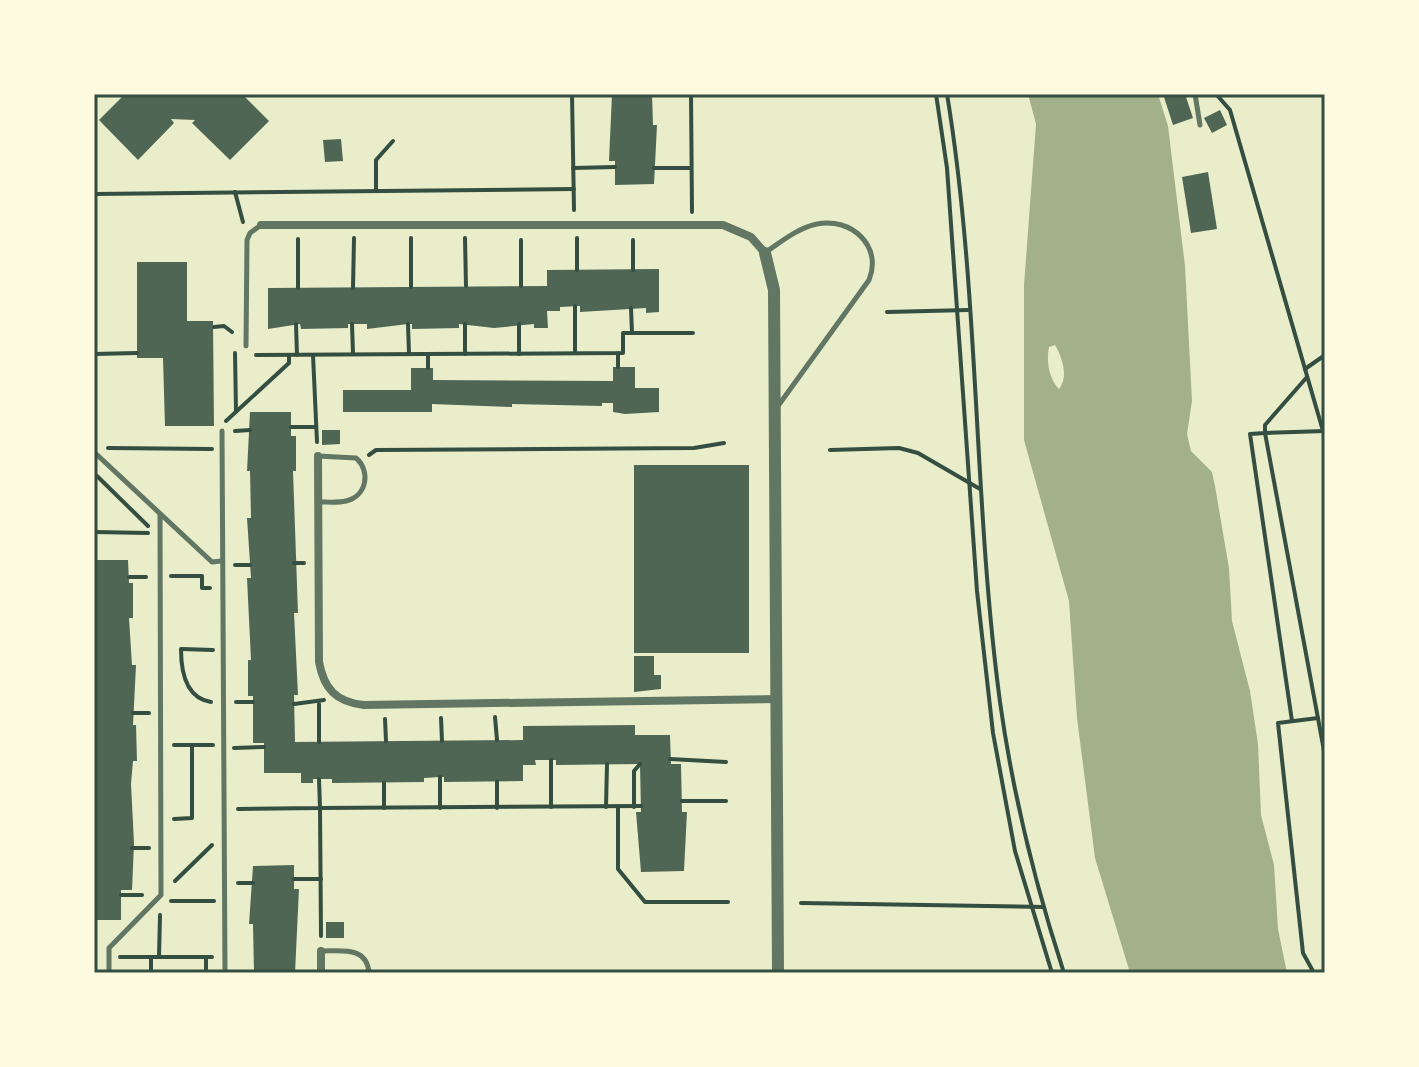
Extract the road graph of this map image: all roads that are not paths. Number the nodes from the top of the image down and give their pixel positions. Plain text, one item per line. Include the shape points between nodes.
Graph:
1 (1195, 94) edge
2 (1200, 125) dead end
3 (261, 225) joint
4 (765, 253) junction
5 (246, 346) dead end
6 (775, 410) junction
7 (222, 431) road end
8 (94, 450) edge
9 (318, 456) joint
10 (319, 502) junction
11 (160, 514) junction
12 (221, 561) junction
13 (776, 699) junction
14 (321, 951) joint
15 (109, 973) edge
16 (225, 973) edge
17 (321, 973) edge
18 (369, 973) edge
19 (778, 973) edge

1 - 2 lane
3 - 4 street via 574,225 692,219 733,228
3 - 5 lane via 247,240
4 - 6 street via 774,290
4 - 6 lane via 809,226 832,224 857,233 874,261 869,280
6 - 13 street
7 - 12 lane
8 - 11 lane
9 - 10 street
9 - 10 lane via 360,461 366,478 359,494 347,501
10 - 13 street via 319,662 332,694 350,703
11 - 12 lane via 212,562
11 - 15 lane via 161,895 109,948
12 - 16 lane
13 - 19 street
14 - 17 street
14 - 18 lane via 357,953

